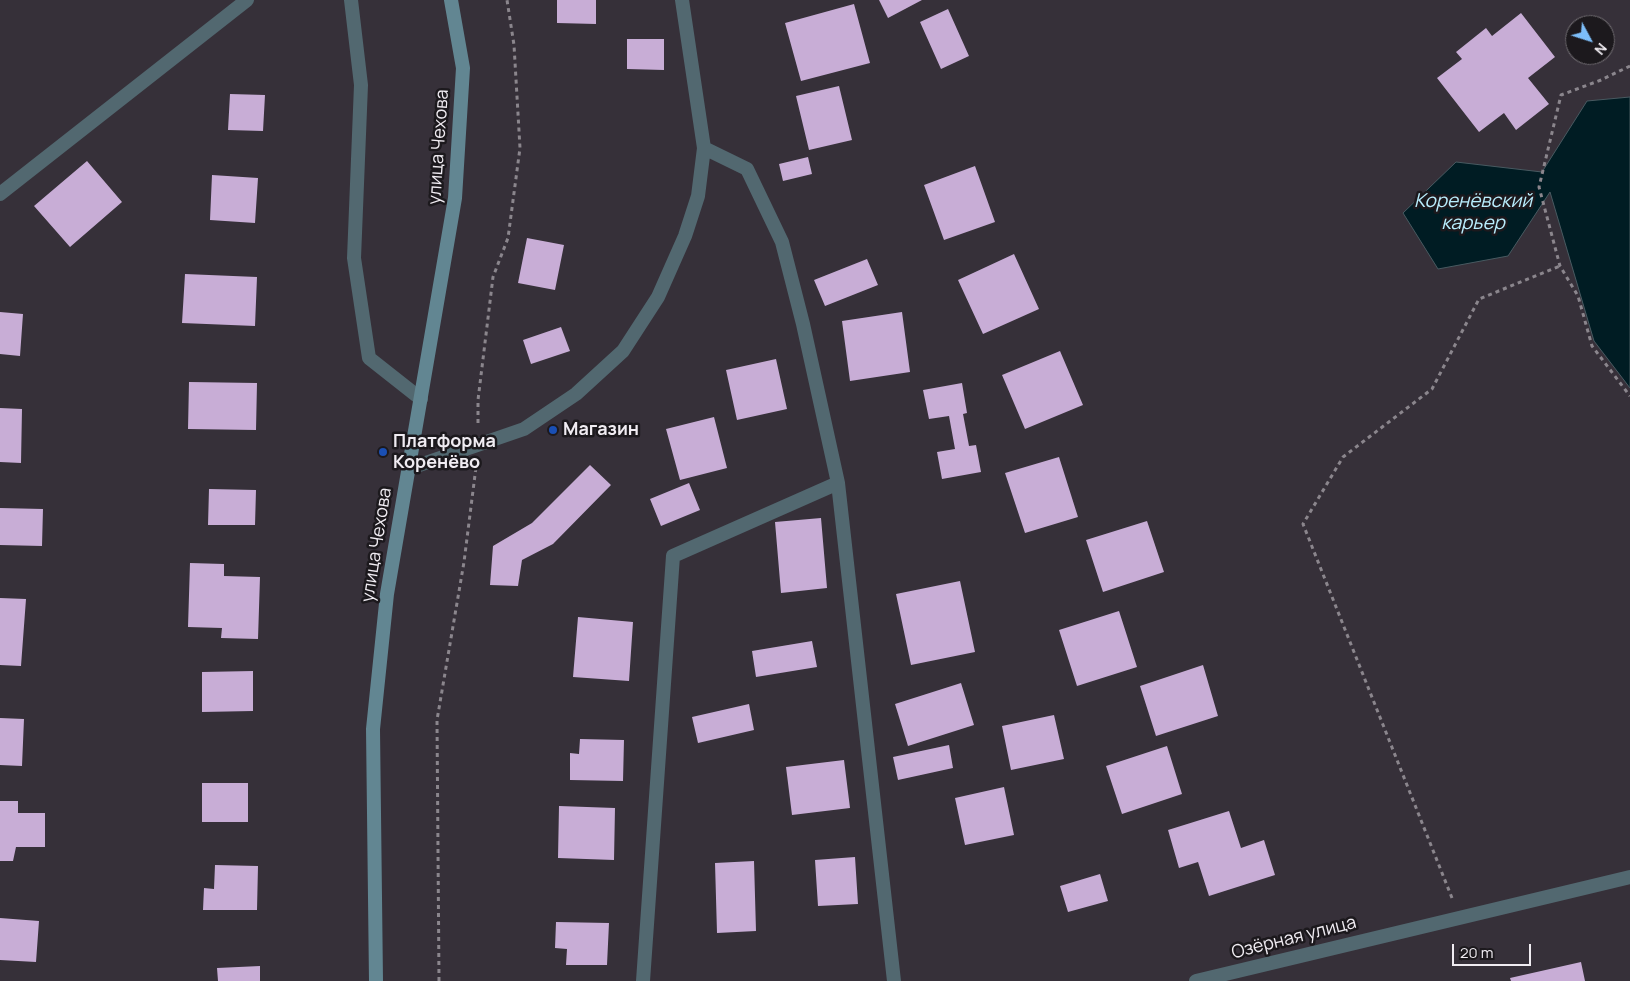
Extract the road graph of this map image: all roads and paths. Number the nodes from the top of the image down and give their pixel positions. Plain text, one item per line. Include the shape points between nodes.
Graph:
1 (247, 0) edge
2 (351, 0) edge
3 (451, 0) edge
4 (507, 0) edge
5 (682, 0) edge
6 (1630, 66) edge
7 (704, 148) junction
8 (0, 194) edge
9 (1560, 266) junction
10 (1630, 396) edge
11 (421, 399) junction
12 (478, 400) dead end
13 (408, 470) junction
14 (475, 480) dead end
15 (838, 482) junction
16 (1630, 877) edge
17 (1460, 917) junction
18 (376, 981) edge
19 (438, 981) edge
20 (643, 981) edge
21 (894, 981) edge
22 (1196, 981) edge

1 - 8 street
2 - 11 street via 361,85 354,258 368,358
3 - 11 main road, улица Чехова via 463,68 455,198
4 - 12 path via 514,45 520,148 508,238 493,277
5 - 7 street
6 - 9 path via 1560,95 1539,187
7 - 13 street via 698,196 685,236 658,297 622,351 576,394 524,429
7 - 15 street via 747,169 782,242 804,324
9 - 10 path via 1578,296 1592,346
9 - 17 path via 1480,299 1432,389 1343,457 1302,524
11 - 13 main road, улица Чехова
13 - 18 main road, улица Чехова via 387,594 373,729
14 - 19 path via 437,720
15 - 20 street via 673,556
15 - 21 street
16 - 17 street, Озёрная улица
17 - 22 street, Озёрная улица

